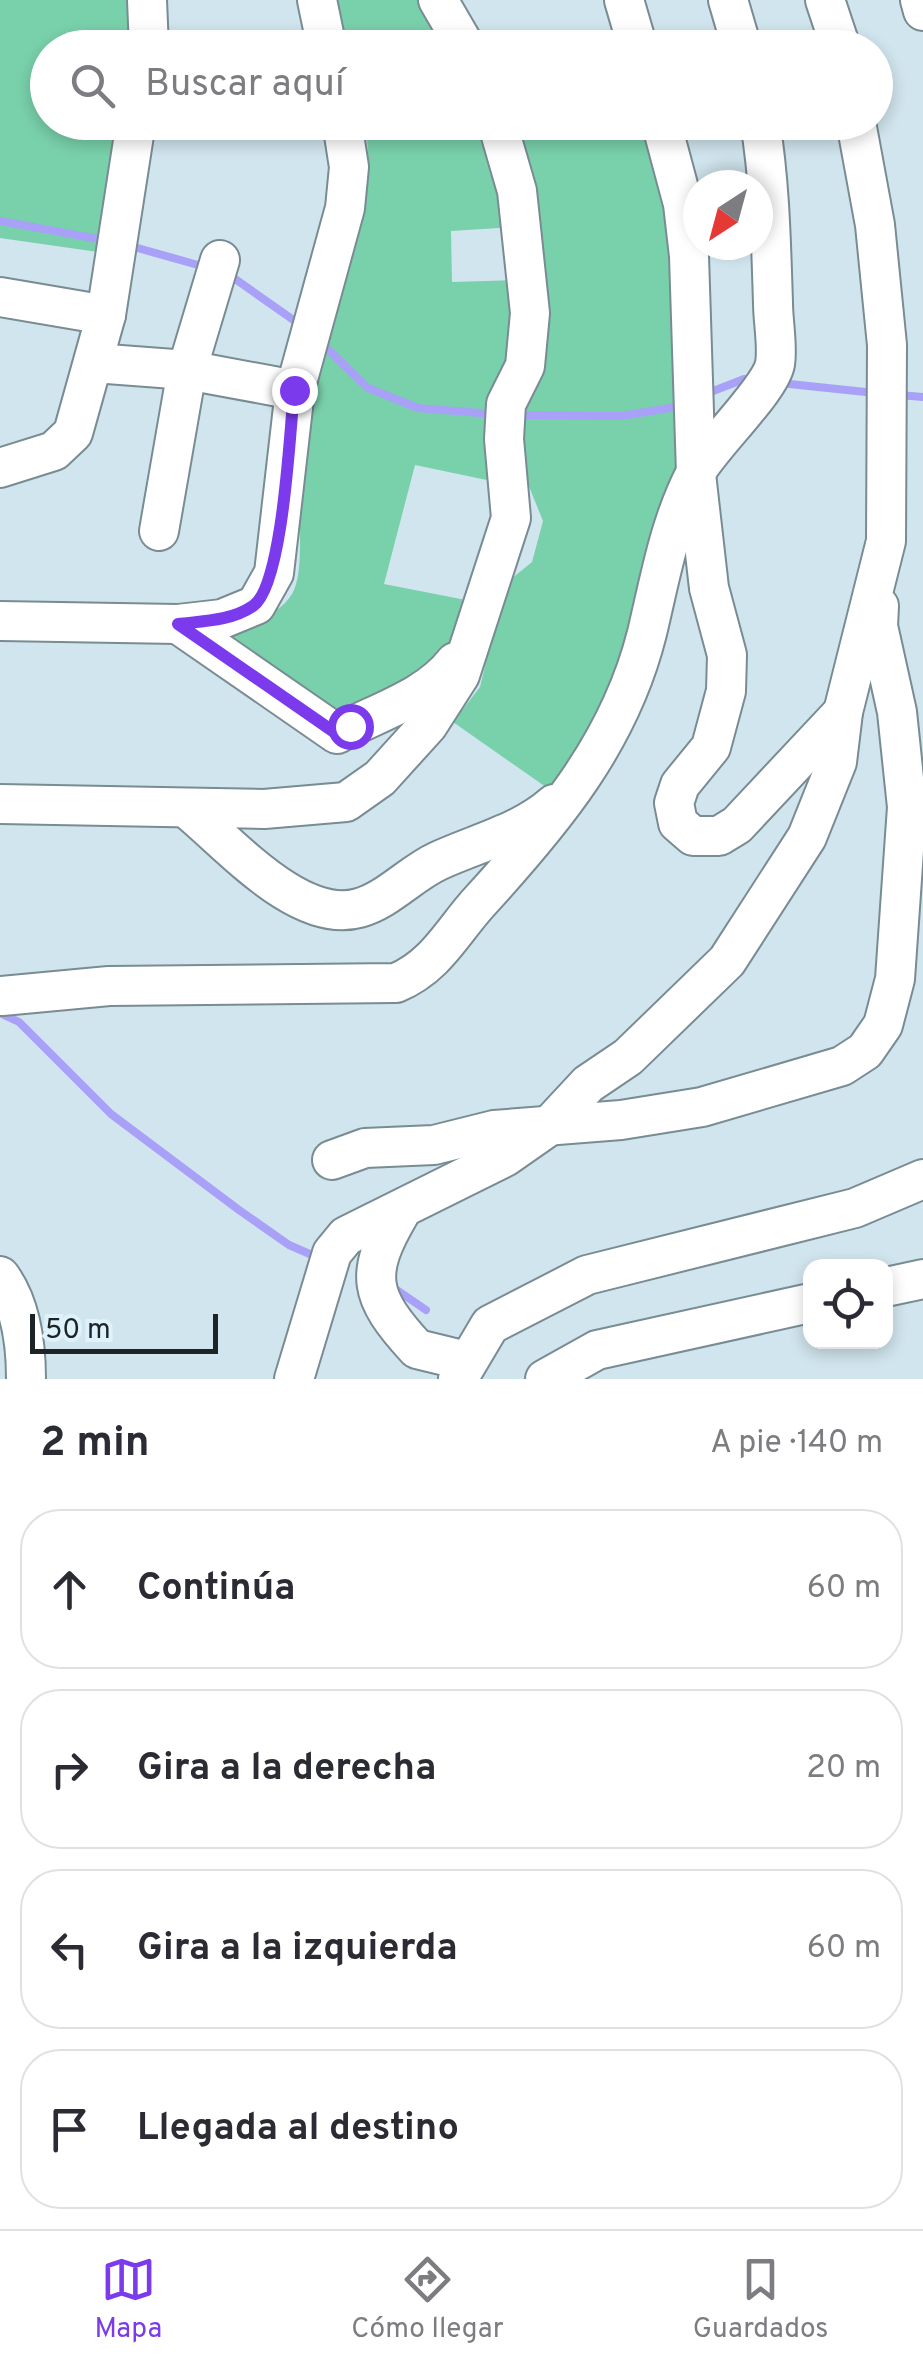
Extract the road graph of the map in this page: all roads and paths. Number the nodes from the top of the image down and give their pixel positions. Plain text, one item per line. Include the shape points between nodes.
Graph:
1 (147, 0) edge
2 (317, 0) edge
3 (438, 0) edge
4 (624, 0) edge
5 (728, 0) edge
6 (826, 0) edge
7 (920, 0) edge
8 (923, 12) edge
9 (148, 30) edge
10 (323, 30) edge
11 (456, 30) edge
12 (633, 30) edge
13 (737, 30) edge
14 (835, 30) edge
15 (133, 140) edge
16 (345, 140) edge
17 (502, 140) edge
18 (666, 140) edge
19 (763, 140) edge
20 (859, 140) edge
21 (220, 260) dead end
22 (0, 297) edge
23 (106, 315) junction
24 (94, 363) junction
25 (187, 370) junction
26 (294, 390) junction
27 (0, 468) edge
28 (696, 474) junction
29 (160, 531) dead end
30 (880, 573) junction
31 (0, 621) edge
32 (178, 624) junction
33 (471, 640) junction
34 (843, 712) junction
35 (582, 778) junction
36 (0, 804) edge
37 (186, 808) junction
38 (2, 996) edge
39 (588, 1084) junction
40 (601, 1122) junction
41 (548, 1127) junction
42 (332, 1160) dead end
43 (923, 1179) edge
44 (400, 1213) junction
45 (0, 1276) edge
46 (923, 1279) edge
47 (893, 1285) edge
48 (803, 1305) edge
49 (462, 1370) edge
50 (26, 1379) edge
51 (294, 1379) edge
52 (545, 1379) edge

1 - 9 street
2 - 10 street
3 - 11 street
4 - 12 street
5 - 13 street
6 - 14 street
7 - 8 street
15 - 23 street
16 - 26 street via 344,208
17 - 33 street via 518,191 530,313 525,366 506,404 511,518
18 - 28 street via 690,256
19 - 28 street via 774,366
20 - 30 street via 888,345
21 - 25 street
22 - 23 street
23 - 24 street
24 - 25 street
24 - 27 street via 73,432 54,451
25 - 26 street
25 - 29 street
26 - 32 street via 274,572 256,605 222,620
28 - 34 street via 710,588 727,654 726,691 710,747 680,785 674,802 678,823 693,836 719,836 737,825
28 - 35 street via 657,574 625,698
30 - 34 street
30 - 40 street via 878,626 908,807 895,978 882,1024 865,1051 842,1066 702,1107
31 - 32 street
32 - 33 street via 337,734 446,674
33 - 37 street via 460,676 428,725 362,794 346,802 264,809
34 - 39 street via 827,792 758,918 683,1005
35 - 37 street via 530,823 413,873 360,908 334,911 283,889
35 - 38 street via 547,830 456,936 396,983 110,986
36 - 37 street
39 - 40 street via 584,1104
39 - 41 street
40 - 41 street
41 - 42 street via 365,1148
41 - 44 street
43 - 49 street via 855,1208 587,1275 490,1326
44 - 49 street via 376,1253 376,1291 416,1349
44 - 51 street via 362,1226 332,1253
45 - 50 street via 11,1290 26,1348
46 - 47 street
48 - 52 street via 598,1350

